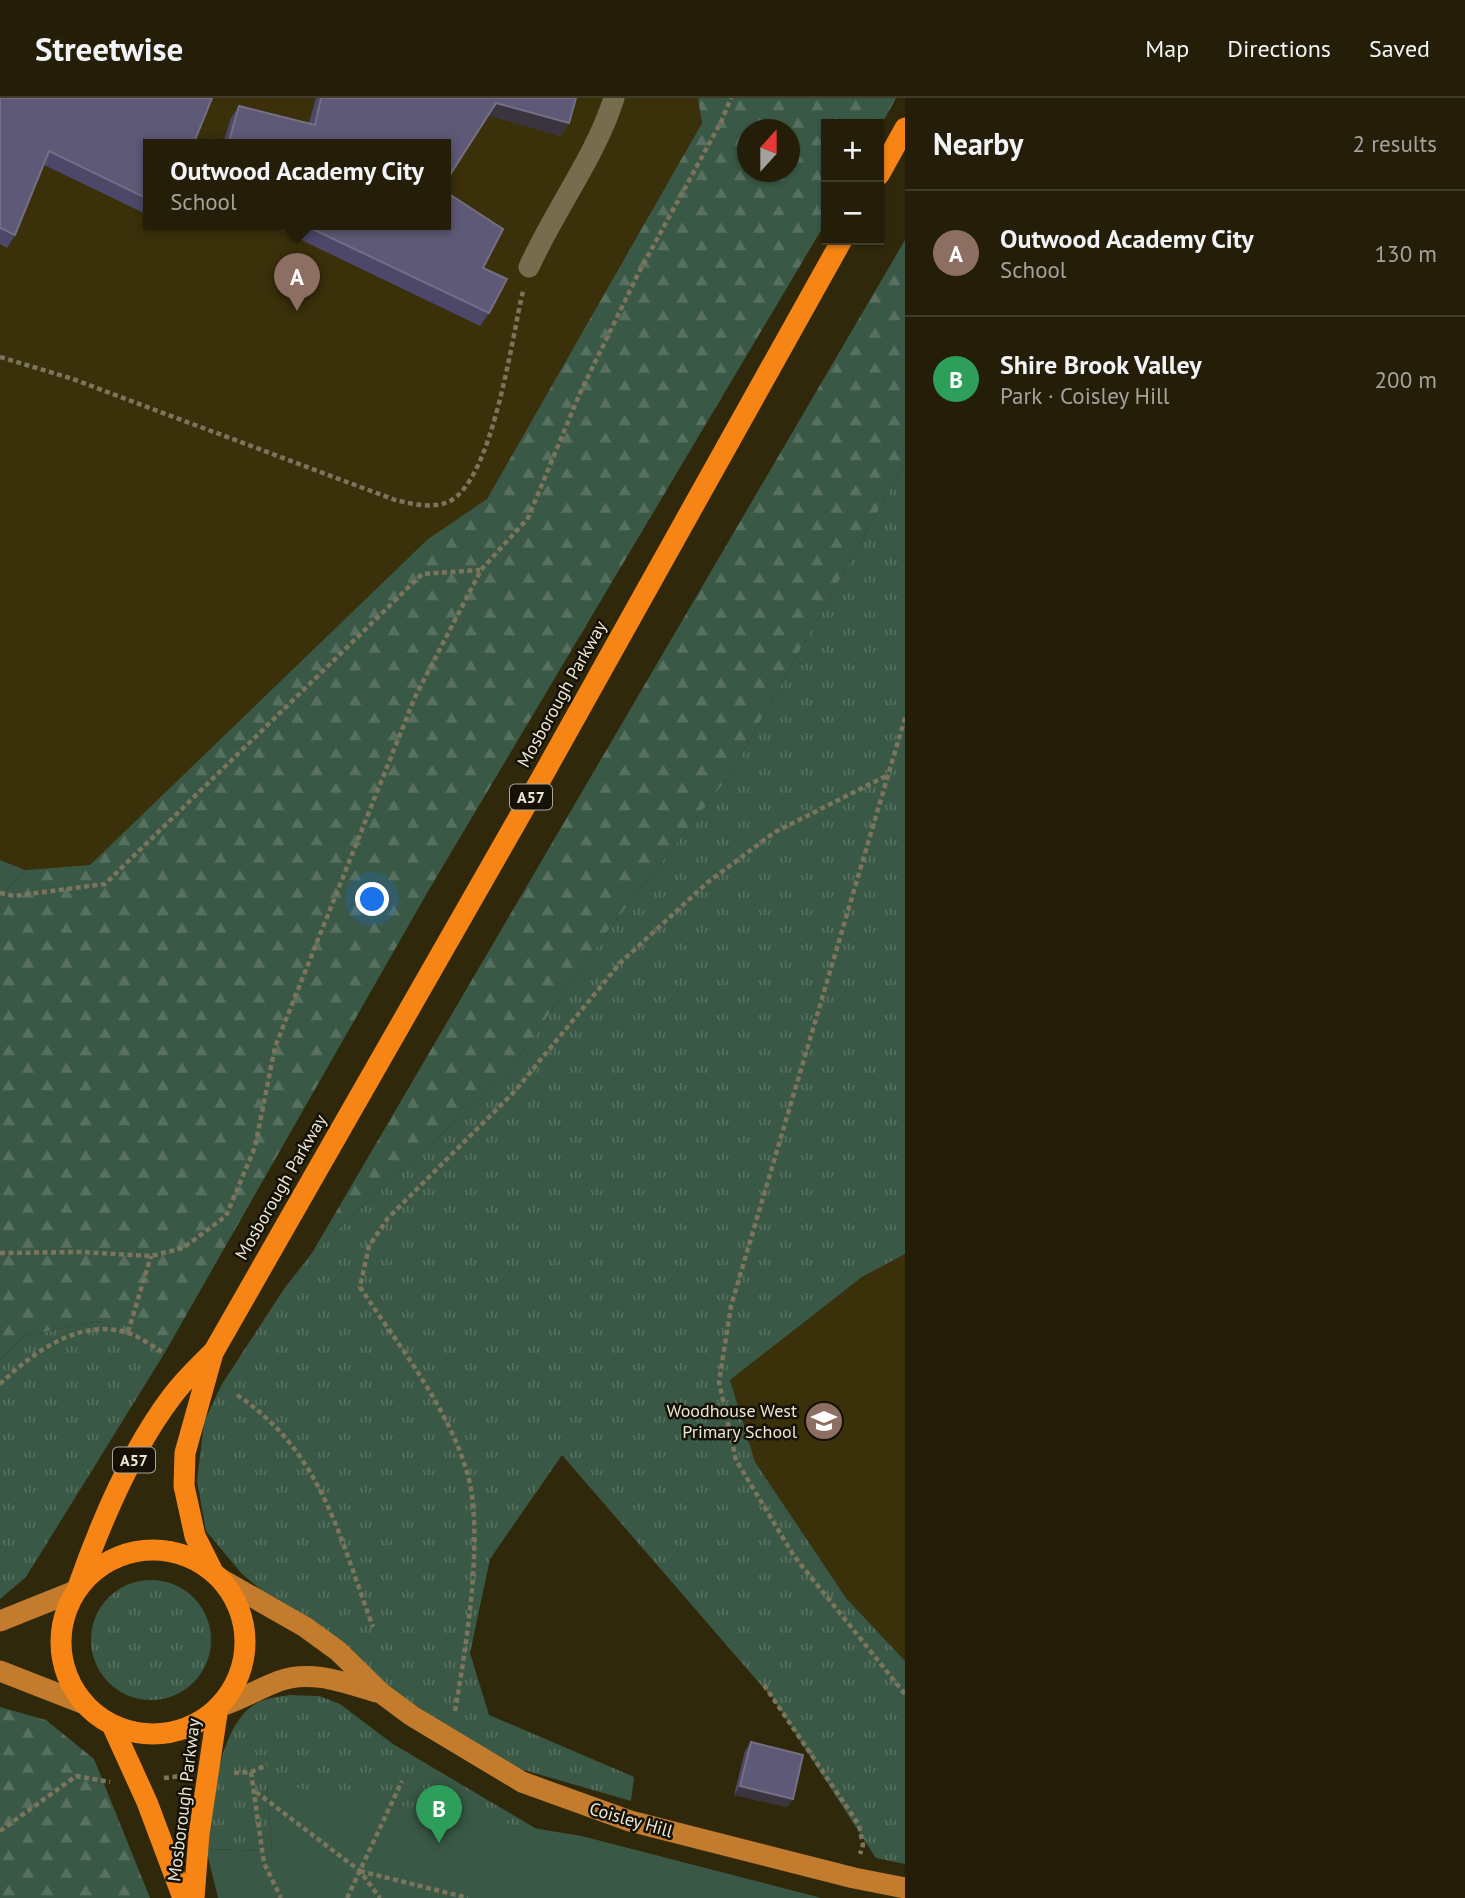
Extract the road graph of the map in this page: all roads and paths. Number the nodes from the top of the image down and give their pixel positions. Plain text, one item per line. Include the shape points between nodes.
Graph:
1 (614, 98) edge
2 (731, 98) edge
3 (905, 128) edge
4 (884, 166) edge
5 (839, 245) edge
6 (529, 267) joint
7 (0, 357) edge
8 (481, 570) junction
9 (905, 718) edge
10 (888, 775) junction
11 (0, 893) edge
12 (0, 1253) edge
13 (151, 1256) junction
14 (128, 1332) junction
15 (214, 1351) junction
16 (164, 1353) dead end
17 (0, 1384) edge
18 (237, 1395) dead end
19 (217, 1576) junction
20 (77, 1587) junction
21 (0, 1621) edge
22 (373, 1627) dead end
23 (0, 1671) edge
24 (764, 1685) dead end
25 (381, 1693) junction
26 (905, 1693) edge
27 (82, 1703) junction
28 (218, 1707) junction
29 (454, 1715) dead end
30 (112, 1725) junction
31 (267, 1765) dead end
32 (251, 1772) junction
33 (223, 1774) dead end
34 (192, 1775) dead end
35 (153, 1779) dead end
36 (402, 1781) dead end
37 (119, 1783) dead end
38 (256, 1792) junction
39 (0, 1831) edge
40 (360, 1871) junction
41 (854, 1878) junction
42 (905, 1888) edge
43 (183, 1898) edge
44 (194, 1898) edge
45 (281, 1898) edge
46 (347, 1898) edge
47 (380, 1898) edge
48 (468, 1898) edge

1 - 6 lane via 604,130
2 - 8 path via 580,393 528,518
3 - 4 highway
5 - 15 highway, Mosborough Parkway / A57
6 - 7 path via 497,417 468,482 450,501 427,506 395,500 70,378
8 - 11 path via 422,573 105,884 14,896
8 - 13 path via 415,697 275,1047 255,1147 226,1216 183,1248
9 - 10 path
10 - 26 path via 731,1306 719,1382 736,1460 794,1556
10 - 29 path via 775,832 708,882 621,962 514,1091 388,1218 369,1246 360,1287 451,1430 468,1473 475,1522 465,1649
12 - 13 path
13 - 14 path
14 - 16 path
14 - 17 path via 106,1328 69,1335 24,1360
15 - 19 highway, Mosborough Parkway / A57 via 184,1453 184,1486 195,1536
15 - 20 highway, Mosborough Parkway / A57 via 173,1396 141,1446 95,1537
18 - 22 path via 282,1430 305,1461 323,1495
19 - 20 highway via 180,1554 148,1550 104,1564
19 - 25 main road, Coisley Hill via 305,1627 338,1651
19 - 28 highway, A57 via 238,1608 244,1632 236,1681
20 - 21 main road
20 - 27 highway, A57 via 63,1619 61,1651 65,1672
23 - 27 main road
24 - 41 path via 859,1825 863,1845
25 - 28 main road, Coisley Hill via 304,1676
25 - 41 main road, Coisley Hill via 489,1764 557,1797 630,1821
27 - 30 highway, A57
28 - 30 highway, A57 via 206,1718 174,1732 142,1733
28 - 44 highway, Mosborough Parkway / A57
30 - 43 highway, Mosborough Parkway / A57 via 148,1802
31 - 32 path
32 - 33 path
32 - 38 path
34 - 35 path
36 - 40 path
37 - 39 path via 76,1776
38 - 40 path
38 - 45 path via 264,1863
40 - 46 path
40 - 47 path
40 - 48 path
41 - 42 main road, Coisley Hill

